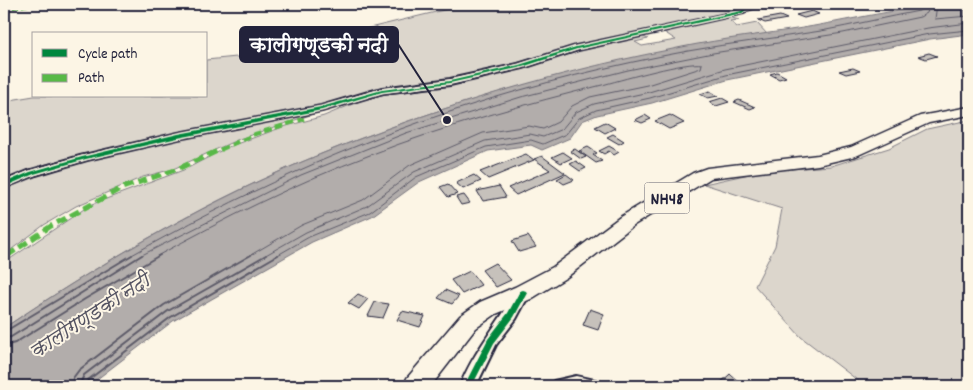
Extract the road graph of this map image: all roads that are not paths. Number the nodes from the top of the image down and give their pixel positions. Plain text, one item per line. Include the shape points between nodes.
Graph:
1 (762, 4) edge
2 (969, 111) edge
3 (4, 185) edge
4 (523, 293) junction
5 (416, 386) edge
6 (468, 386) edge
7 (560, 386) edge
8 (593, 386) edge

1 - 3 street via 742,12 576,48 520,66 450,82 382,91 322,108 84,158
2 - 4 highway, NH48 via 926,119 847,153 818,160 708,173 627,221 560,272
4 - 5 highway, NH48 via 488,308 468,322
4 - 6 street via 491,341
7 - 8 street via 569,383

